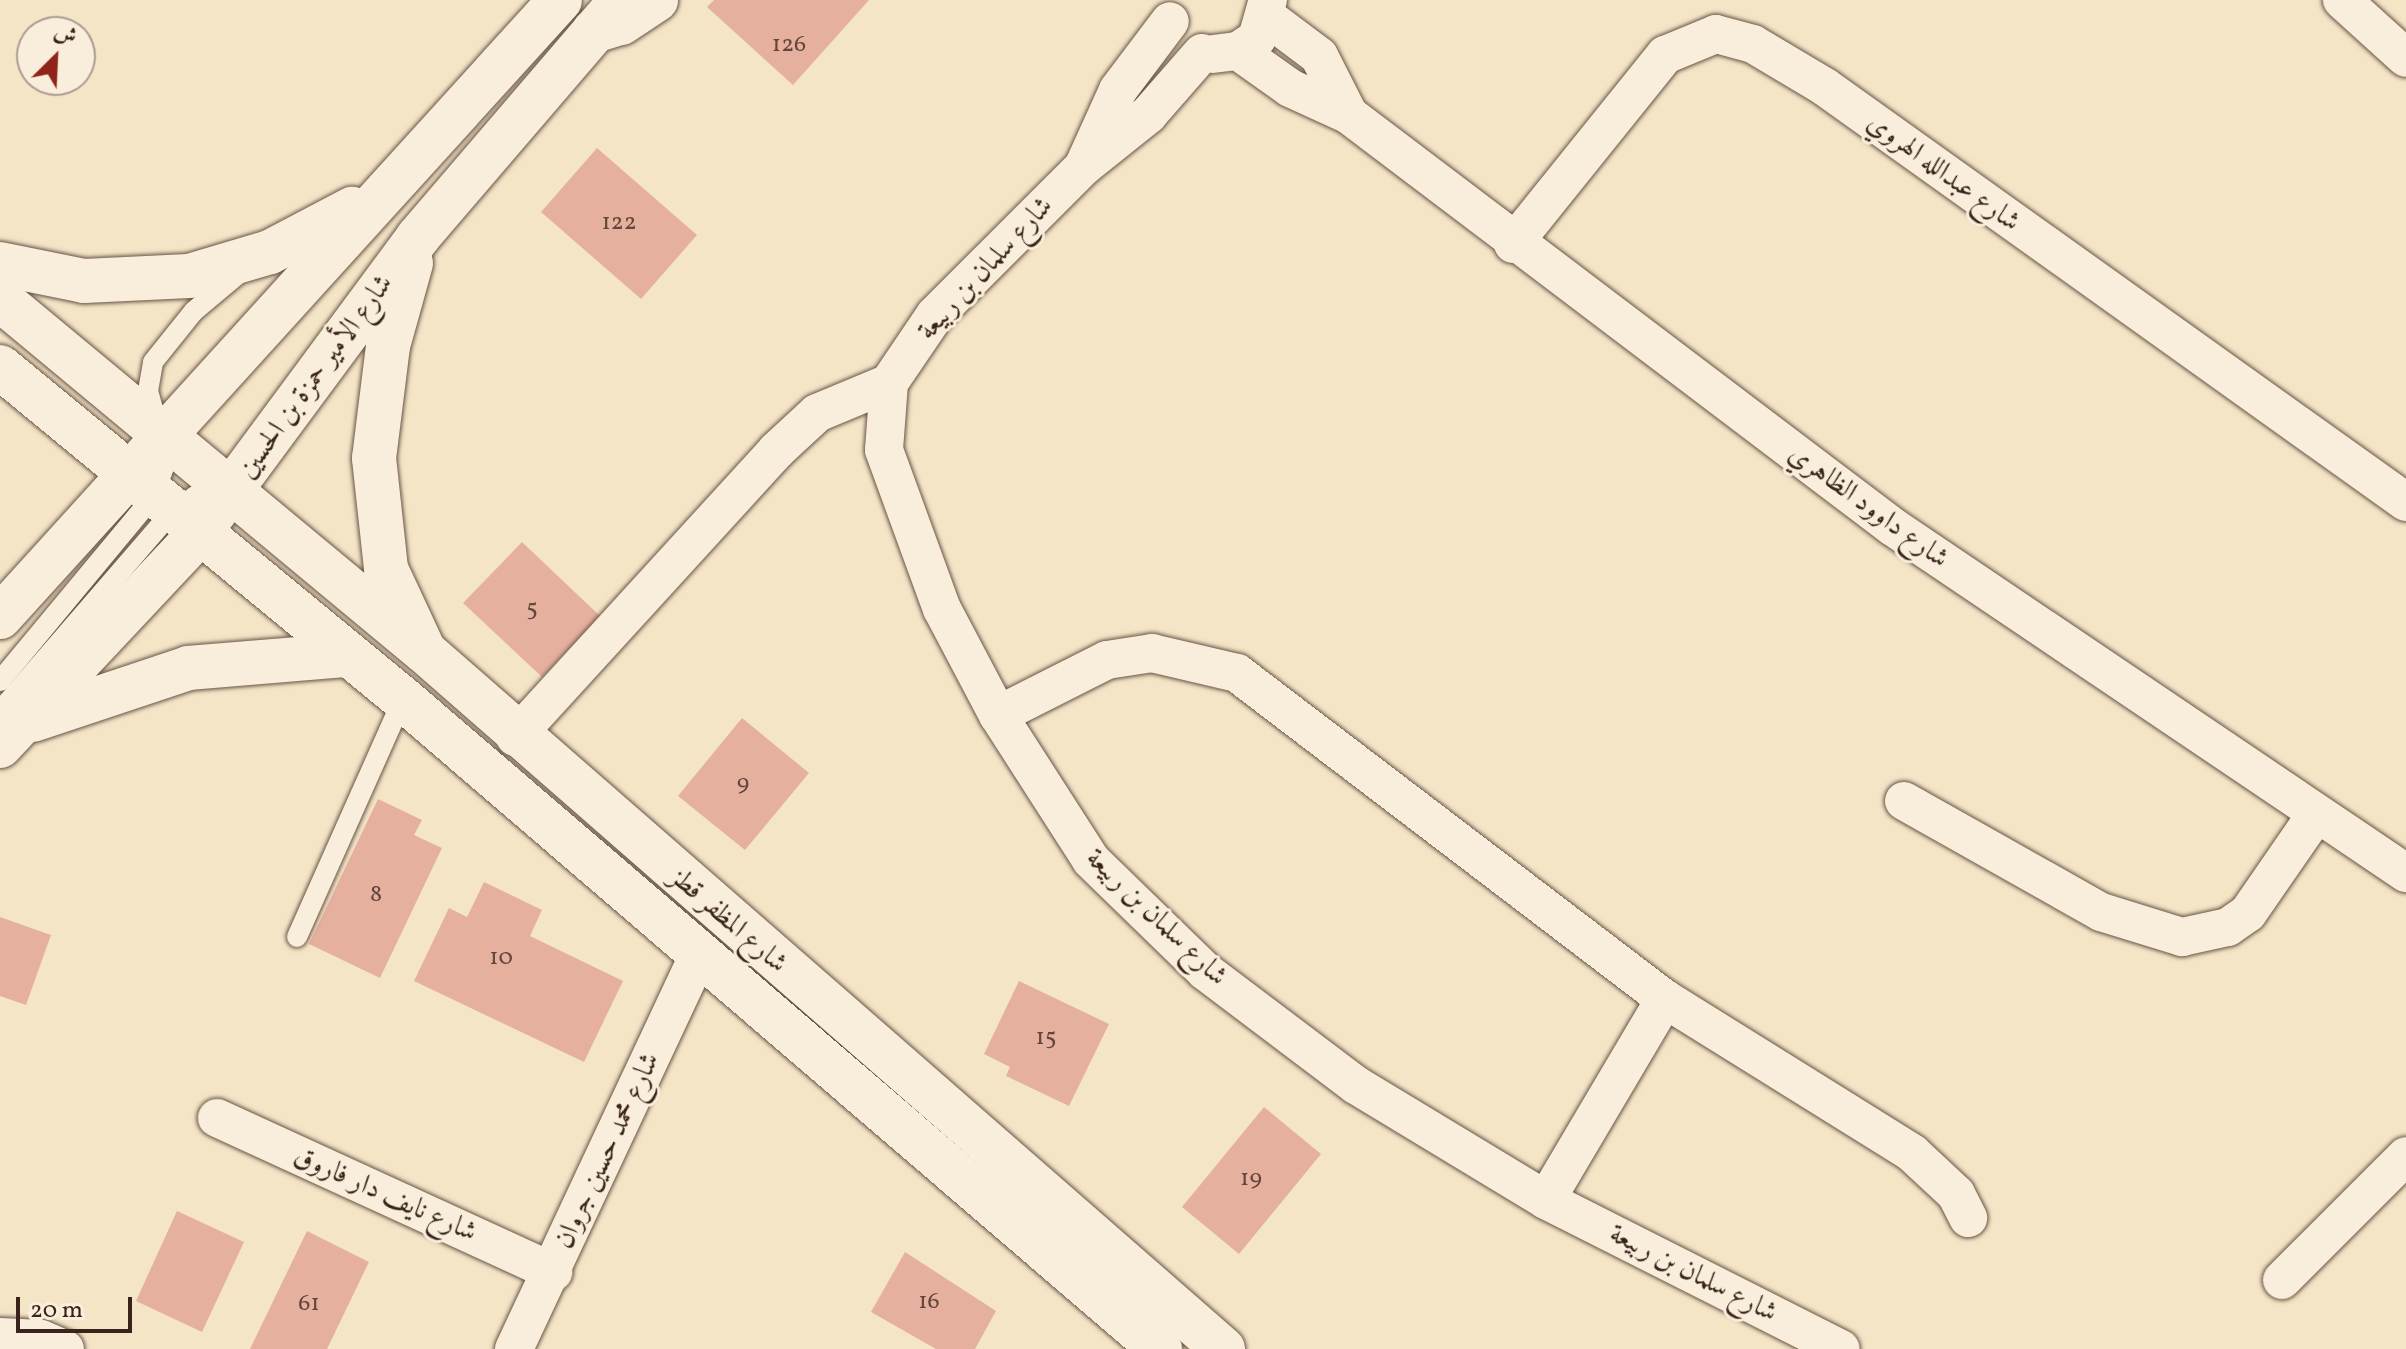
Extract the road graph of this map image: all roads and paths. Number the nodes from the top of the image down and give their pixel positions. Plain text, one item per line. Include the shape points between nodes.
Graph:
1 (656, 0) edge
2 (2342, 0) edge
3 (558, 1) edge
4 (1268, 8) edge
5 (1169, 10) edge
6 (608, 15) edge
7 (1220, 52) junction
8 (2406, 58) edge
9 (1349, 115) junction
10 (1083, 167) junction
11 (375, 197) junction
12 (418, 237) junction
13 (1513, 244) junction
14 (270, 252) junction
15 (0, 264) edge
16 (0, 299) edge
17 (0, 367) edge
18 (889, 383) junction
19 (161, 438) junction
20 (229, 496) junction
21 (2406, 502) edge
22 (163, 506) junction
23 (0, 617) edge
24 (424, 651) junction
25 (347, 655) junction
26 (0, 681) edge
27 (403, 699) junction
28 (998, 715) junction
29 (6, 728) edge
30 (515, 737) junction
31 (1904, 801) dead end
32 (2315, 816) junction
33 (2406, 873) edge
34 (297, 937) dead end
35 (700, 952) junction
36 (1665, 999) junction
37 (217, 1118) dead end
38 (2406, 1156) edge
39 (1546, 1200) junction
40 (1968, 1218) dead end
41 (553, 1272) junction
42 (2282, 1280) dead end
43 (0, 1337) edge
44 (65, 1349) edge
45 (514, 1349) edge
46 (1160, 1349) edge
47 (1223, 1349) edge
48 (1841, 1349) edge

1 - 6 street via 621,23
2 - 8 street
3 - 11 street, شارع الأمير حمزة بن الحسين
4 - 7 street, شارع سلمان بن ربيعة via 1257,38
4 - 9 street, شارع داوود الظاهري via 1319,56
5 - 7 street, شارع داوود الظاهري
5 - 10 street, شارع سلمان بن ربيعة via 1118,90
6 - 12 street, شارع الأمير حمزة بن الحسين
7 - 9 street, شارع داوود الظاهري
7 - 10 street, شارع سلمان بن ربيعة
9 - 13 street, شارع داوود الظاهري
10 - 18 street, شارع سلمان بن ربيعة via 935,315
11 - 14 street
11 - 19 street, شارع الأمير حمزة بن الحسين
12 - 20 street, شارع الأمير حمزة بن الحسين
12 - 24 street via 388,346 374,458 386,569
13 - 21 street, شارع عبدالله الهروي via 1665,55 1716,34 1753,44 1825,87
13 - 32 street, شارع داوود الظاهري via 1893,527
14 - 15 street via 142,281 84,281
14 - 19 lane via 206,300 160,349 148,391
16 - 19 street, شارع المظفر قطز
17 - 22 street, شارع المظفر قطز
18 - 28 street, شارع سلمان بن ربيعة via 881,414 894,492 942,609
18 - 30 street via 817,413 776,451
19 - 20 street, شارع المظفر قطز
19 - 22 street, شارع الأمير حمزة بن الحسين
20 - 22 street, شارع الأمير حمزة بن الحسين
20 - 24 street, شارع المظفر قطز
22 - 23 street, شارع الأمير حمزة بن الحسين
22 - 25 street, شارع المظفر قطز
22 - 26 lane
22 - 29 street, شارع الأمير حمزة بن الحسين
24 - 30 street, شارع المظفر قطز
25 - 27 street, شارع المظفر قطز
25 - 29 street via 188,668 81,698
27 - 34 lane
27 - 35 street, شارع المظفر قطز
28 - 36 street via 1107,660 1152,653 1237,673
28 - 39 street, شارع سلمان بن ربيعة via 1091,860 1205,971 1356,1085
30 - 47 street, شارع المظفر قطز
31 - 32 street via 2101,912 2182,937 2228,927 2248,913
32 - 33 street, شارع داوود الظاهري
35 - 41 street, شارع محمد حسين جروان
35 - 46 street, شارع المظفر قطز
36 - 39 street
36 - 40 street via 1912,1153 1956,1194
37 - 41 street, شارع نايف دار فاروق
38 - 42 street
39 - 48 street, شارع سلمان بن ربيعة
41 - 45 street, شارع محمد حسين جروان
43 - 44 street

